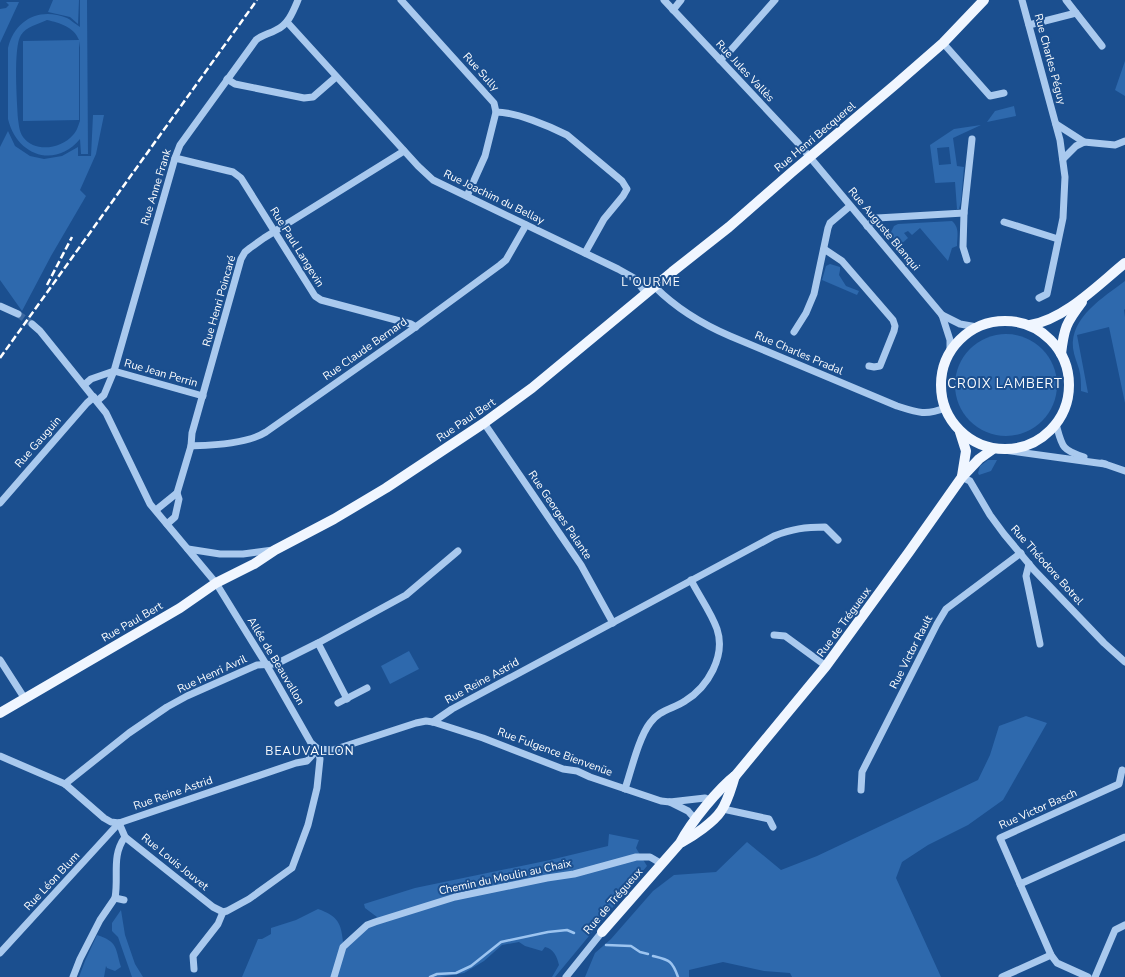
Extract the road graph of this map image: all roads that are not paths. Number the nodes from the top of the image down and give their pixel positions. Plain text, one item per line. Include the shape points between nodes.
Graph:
1 (298, 0) edge
2 (402, 0) edge
3 (664, 0) edge
4 (681, 0) edge
5 (773, 0) edge
6 (984, 0) edge
7 (1022, 0) edge
8 (1066, 0) edge
9 (673, 10) junction
10 (1076, 13) junction
11 (287, 22) junction
12 (1029, 25) junction
13 (943, 43) junction
14 (1102, 46) dead end
15 (720, 60) junction
16 (336, 77) junction
17 (228, 79) junction
18 (1004, 93) dead end
19 (496, 112) junction
20 (1056, 124) junction
21 (972, 139) dead end
22 (1084, 142) junction
23 (1125, 142) edge
24 (404, 151) junction
25 (810, 157) junction
26 (175, 158) junction
27 (1063, 159) junction
28 (467, 196) junction
29 (850, 206) junction
30 (964, 213) junction
31 (1004, 222) dead end
32 (526, 225) junction
33 (867, 226) junction
34 (275, 232) junction
35 (1058, 240) junction
36 (824, 249) junction
37 (585, 253) junction
38 (967, 260) dead end
39 (1125, 263) edge
40 (654, 287) junction
41 (1091, 292) junction
42 (646, 293) junction
43 (1039, 298) dead end
44 (0, 306) edge
45 (18, 314) tunnel mouth
46 (942, 315) junction
47 (32, 324) tunnel mouth
48 (1030, 325) junction
49 (416, 327) junction
50 (977, 327) junction
51 (794, 332) dead end
52 (950, 352) junction
53 (1061, 354) junction
54 (869, 366) dead end
55 (114, 371) junction
56 (84, 385) junction
57 (203, 396) junction
58 (95, 399) junction
59 (945, 408) junction
60 (484, 422) junction
61 (1056, 424) junction
62 (960, 432) junction
63 (191, 446) junction
64 (993, 449) junction
65 (1004, 450) junction
66 (1105, 464) junction
67 (1125, 471) edge
68 (962, 477) junction
69 (176, 492) junction
70 (0, 502) edge
71 (156, 510) junction
72 (167, 524) junction
73 (838, 540) dead end
74 (188, 549) junction
75 (275, 550) junction
76 (458, 551) dead end
77 (1021, 553) junction
78 (1029, 564) junction
79 (691, 580) junction
80 (216, 582) junction
81 (613, 623) junction
82 (774, 635) dead end
83 (318, 643) junction
84 (1040, 644) dead end
85 (0, 660) edge
86 (1125, 662) edge
87 (266, 664) junction
88 (826, 666) junction
89 (367, 688) dead end
90 (347, 698) junction
91 (25, 699) junction
92 (338, 703) dead end
93 (0, 713) edge
94 (433, 722) junction
95 (318, 749) junction
96 (0, 756) edge
97 (1122, 770) dead end
98 (736, 775) junction
99 (65, 784) junction
100 (625, 789) junction
101 (861, 790) dead end
102 (708, 799) junction
103 (670, 802) junction
104 (722, 809) junction
105 (696, 820) junction
106 (713, 820) junction
107 (119, 823) junction
108 (774, 827) dead end
109 (125, 836) junction
110 (1125, 837) edge
111 (113, 841) junction
112 (680, 843) junction
113 (662, 864) junction
114 (1020, 884) junction
115 (115, 898) junction
116 (124, 900) dead end
117 (223, 912) junction
118 (1125, 925) edge
119 (602, 932) joint
120 (0, 953) edge
121 (1051, 955) junction
122 (194, 970) dead end
123 (73, 977) edge
124 (334, 977) edge
125 (566, 977) edge
126 (1002, 977) edge
127 (1088, 977) edge
128 (1096, 977) edge

1 - 11 street
2 - 19 street, Rue Sully via 490,98
3 - 9 street, Rue Jules Vallès
4 - 9 street
5 - 15 street
6 - 13 main road, Rue Henri Becquerel
7 - 12 street, Rue Charles Péguy
8 - 10 street
9 - 15 street, Rue Jules Vallès
10 - 12 street
10 - 14 street
11 - 16 street, Rue Joachim du Bellay
11 - 17 street, Rue Anne Frank via 278,30 256,40
12 - 20 street, Rue Charles Péguy
13 - 18 street via 990,96
13 - 25 main road, Rue Henri Becquerel
15 - 25 street, Rue Jules Vallès
16 - 17 street via 313,97 304,98 235,84
16 - 24 street, Rue Joachim du Bellay
17 - 26 street, Rue Anne Frank via 180,146
19 - 28 street via 485,156
19 - 37 street via 512,114 558,130 622,181 627,189 604,219
20 - 22 street
20 - 27 street, Rue Charles Péguy
21 - 30 street
22 - 23 street via 1115,145
22 - 27 street
24 - 28 street, Rue Joachim du Bellay via 433,180
24 - 34 street, Rue Henri Poincaré
25 - 29 street, Rue Auguste Blanqui
25 - 40 main road, Rue Henri Becquerel
26 - 34 street, Rue Paul Langevin via 237,174
26 - 55 street, Rue Anne Frank
27 - 35 street, Rue Charles Péguy via 1065,195
28 - 32 street, Rue Joachim du Bellay
29 - 33 street, Rue Auguste Blanqui
29 - 36 street via 830,223
30 - 33 street via 877,218
30 - 38 street via 962,247
31 - 35 street
32 - 37 street, Rue Joachim du Bellay
32 - 49 street, Rue Claude Bernard via 506,260
33 - 46 street, Rue Auguste Blanqui
34 - 49 street, Rue Paul Langevin via 315,296 321,300
34 - 57 street, Rue Henri Poincaré via 250,248 241,259
35 - 43 street, Rue Charles Péguy via 1047,294
36 - 51 street via 814,294
36 - 54 street via 842,261 893,320 894,331 880,366
37 - 42 street, Rue Joachim du Bellay via 634,278
39 - 41 main road
40 - 42 main road, Rue Paul Bert
40 - 59 street, Rue Charles Pradal via 667,299 709,327 897,406 916,412 932,413
41 - 48 main road via 1053,319
41 - 53 main road via 1069,319
42 - 60 main road, Rue Paul Bert via 532,388
44 - 45 street
46 - 50 street, Rue Auguste Blanqui via 960,324
46 - 52 street, Rue Auguste Blanqui via 950,340
47 - 56 street, Allée de Beauvallon
48 - 50 main road via 1001,321
48 - 53 main road via 1047,336
49 - 63 street, Rue Claude Bernard via 258,437
50 - 52 main road via 962,338
52 - 59 main road via 942,370 941,389
53 - 61 main road via 1069,379 1068,394 1064,410
55 - 56 street via 91,379
55 - 57 street, Rue Jean Perrin
55 - 58 street, Rue Anne Frank via 104,395
56 - 58 street, Allée de Beauvallon
57 - 63 street, Rue Henri Poincaré via 192,433
58 - 70 street, Rue Gauguin via 87,403
58 - 71 street, Allée de Beauvallon via 106,412 150,504
59 - 62 main road
60 - 75 main road, Rue Paul Bert via 386,488
60 - 81 street, Rue Georges Palante via 581,565
61 - 65 main road via 1042,438 1024,447
61 - 66 street via 1062,445 1070,453
62 - 64 main road via 976,443
62 - 68 main road, Rue de Trégueux via 966,452
63 - 69 street, Rue Henri Poincaré
64 - 65 main road
64 - 68 main road, Rue de Trégueux
65 - 66 street
66 - 67 street
68 - 77 street, Rue Théodore Botrel via 970,481 990,514
68 - 88 main road, Rue de Trégueux
69 - 71 street, Rue Henri Poincaré
69 - 72 street, Rue Henri Poincaré via 179,499 175,517
71 - 72 street, Allée de Beauvallon
72 - 74 street, Allée de Beauvallon
73 - 79 street, Rue Reine Astrid via 825,527 792,530 774,536
74 - 75 street, Rue Paul Bert via 220,554
74 - 80 street, Allée de Beauvallon
75 - 80 main road, Rue Paul Bert via 254,564
76 - 83 street, Rue Henri Avril via 406,595
77 - 78 street, Rue Théodore Botrel
77 - 101 street, Rue Victor Rault via 946,609 936,624 862,772
78 - 84 street via 1026,576
78 - 86 street, Rue Théodore Botrel via 1104,644
79 - 81 street, Rue Reine Astrid
79 - 100 street via 717,629 717,660 709,680 698,692 684,702 659,713 649,723
80 - 87 street, Allée de Beauvallon
80 - 91 main road, Rue Paul Bert via 180,608
81 - 94 street, Rue Reine Astrid via 452,709
82 - 88 street via 786,636
83 - 87 street, Rue Henri Avril via 276,664
83 - 90 street
85 - 91 street
87 - 95 street, Allée de Beauvallon via 311,743
87 - 99 street, Rue Henri Avril via 257,665 167,707 129,733
88 - 98 main road, Rue de Trégueux
89 - 90 street
90 - 92 street
91 - 93 main road, Rue Paul Bert
94 - 95 street, Rue Reine Astrid via 416,723 334,750
94 - 100 street, Rue Fulgence Bienvenüe
95 - 107 street, Rue Reine Astrid via 307,761
95 - 117 street via 320,759 317,788 308,825 292,868 249,899
96 - 99 street
97 - 114 street, Rue Victor Basch via 1119,784 1000,838
98 - 102 main road, Rue de Trégueux
98 - 104 main road, Rue de Trégueux
99 - 107 street via 104,818
100 - 103 street, Rue Fulgence Bienvenüe
102 - 103 street, Rue Fulgence Bienvenüe
102 - 105 main road, Rue de Trégueux
102 - 106 main road via 715,808
103 - 105 street, Rue Fulgence Bienvenüe via 688,811
104 - 106 main road, Rue de Trégueux
104 - 108 street via 769,819
105 - 106 main road via 703,823
105 - 112 main road, Rue de Trégueux
106 - 112 main road, Rue de Trégueux
107 - 109 street, Rue Louis Jouvet
107 - 111 street, Rue Léon Blum
109 - 111 street
109 - 117 street, Rue Louis Jouvet via 213,907
110 - 114 street
111 - 115 street via 116,855
111 - 120 street, Rue Léon Blum
112 - 113 main road, Rue de Trégueux
113 - 119 main road, Rue de Trégueux
113 - 124 street, Chemin du Moulin au Chaix via 650,857 636,856 593,870 455,897 375,922 367,925 343,947
114 - 121 street
115 - 116 street
115 - 123 street via 100,920
117 - 122 street via 218,924 194,956
118 - 128 street via 1115,930
119 - 125 street, Rue de Trégueux
121 - 126 street
121 - 127 street via 1057,963

